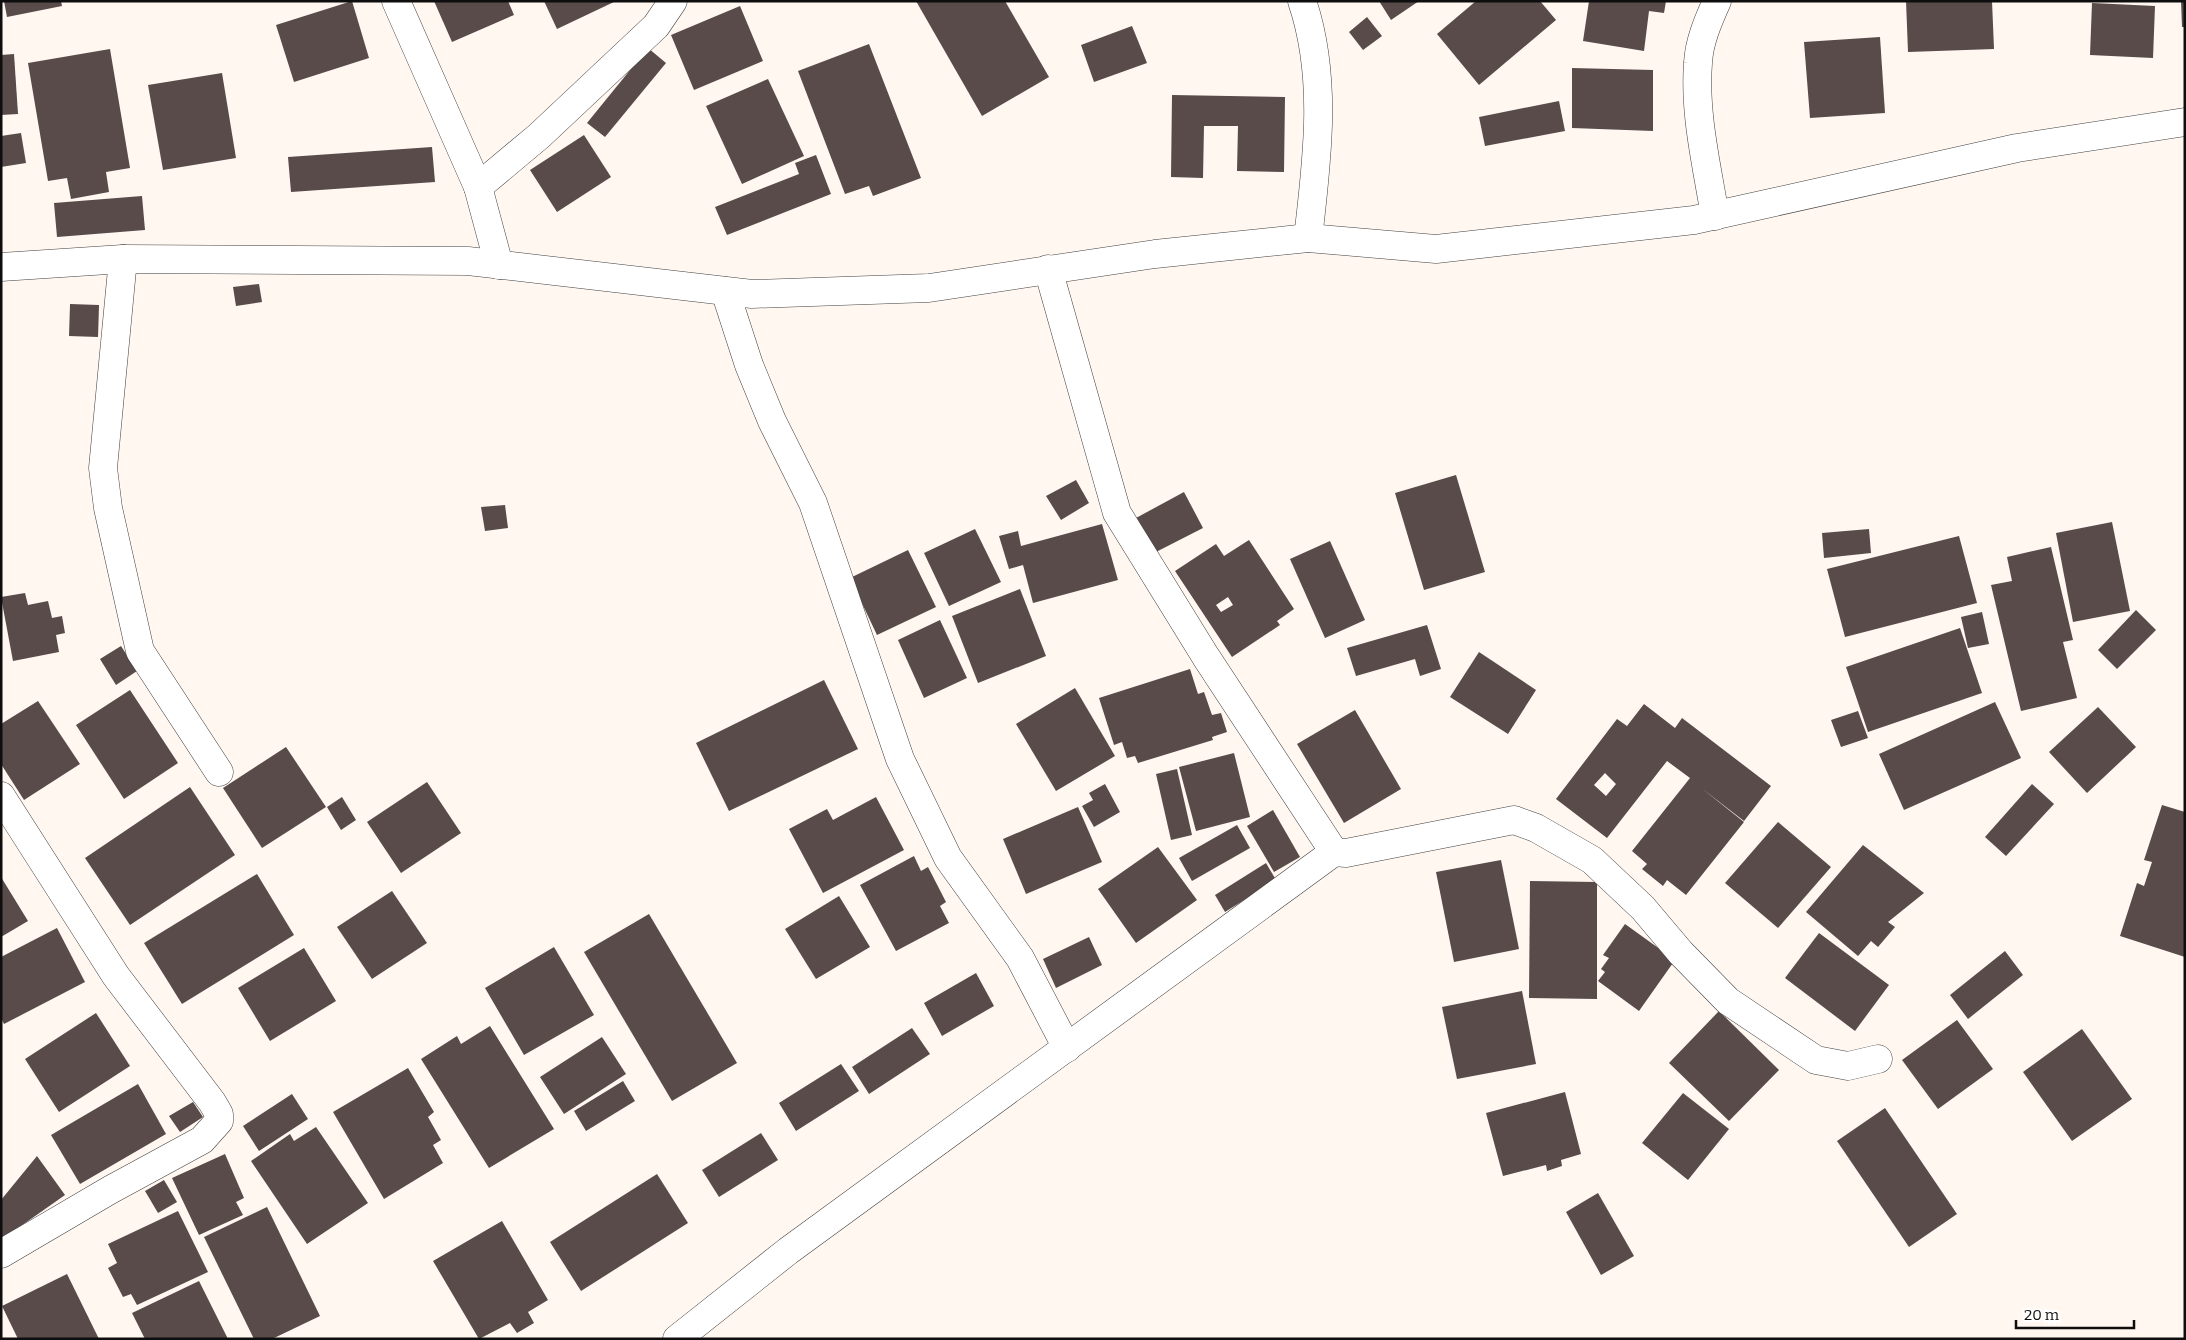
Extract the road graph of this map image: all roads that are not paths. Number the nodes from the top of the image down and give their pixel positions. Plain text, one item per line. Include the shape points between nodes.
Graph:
1 (396, 1) edge
2 (673, 1) edge
3 (1302, 1) edge
4 (1717, 1) edge
5 (2185, 122) edge
6 (478, 187) junction
7 (1715, 216) junction
8 (1308, 238) junction
9 (123, 259) junction
10 (499, 265) junction
11 (1, 267) edge
12 (1048, 269) junction
13 (724, 291) junction
14 (219, 772) dead end
15 (1, 796) edge
16 (1334, 852) junction
17 (1067, 1048) junction
18 (1878, 1059) dead end
19 (1, 1254) edge
20 (677, 1339) edge

1 - 6 street
2 - 6 street via 656,26 539,136
3 - 8 street via 1314,55 1317,104 1318,153
4 - 7 street via 1706,27 1698,62 1698,108
5 - 7 street via 2017,148
6 - 10 street
7 - 8 street via 1436,249
8 - 12 street
9 - 10 street via 468,261
9 - 11 street
9 - 14 street via 103,468 108,508 140,651
10 - 13 street
12 - 13 street via 929,288 752,294
12 - 16 street via 1117,513 1206,657
13 - 17 street via 772,421 813,503 900,758 948,858 1020,958
15 - 19 street via 116,976 212,1102 219,1121 202,1140
16 - 17 street
16 - 18 street via 1346,853 1514,820 1529,825 1592,860 1643,908 1728,1001 1816,1060 1848,1066
17 - 20 street via 788,1251

